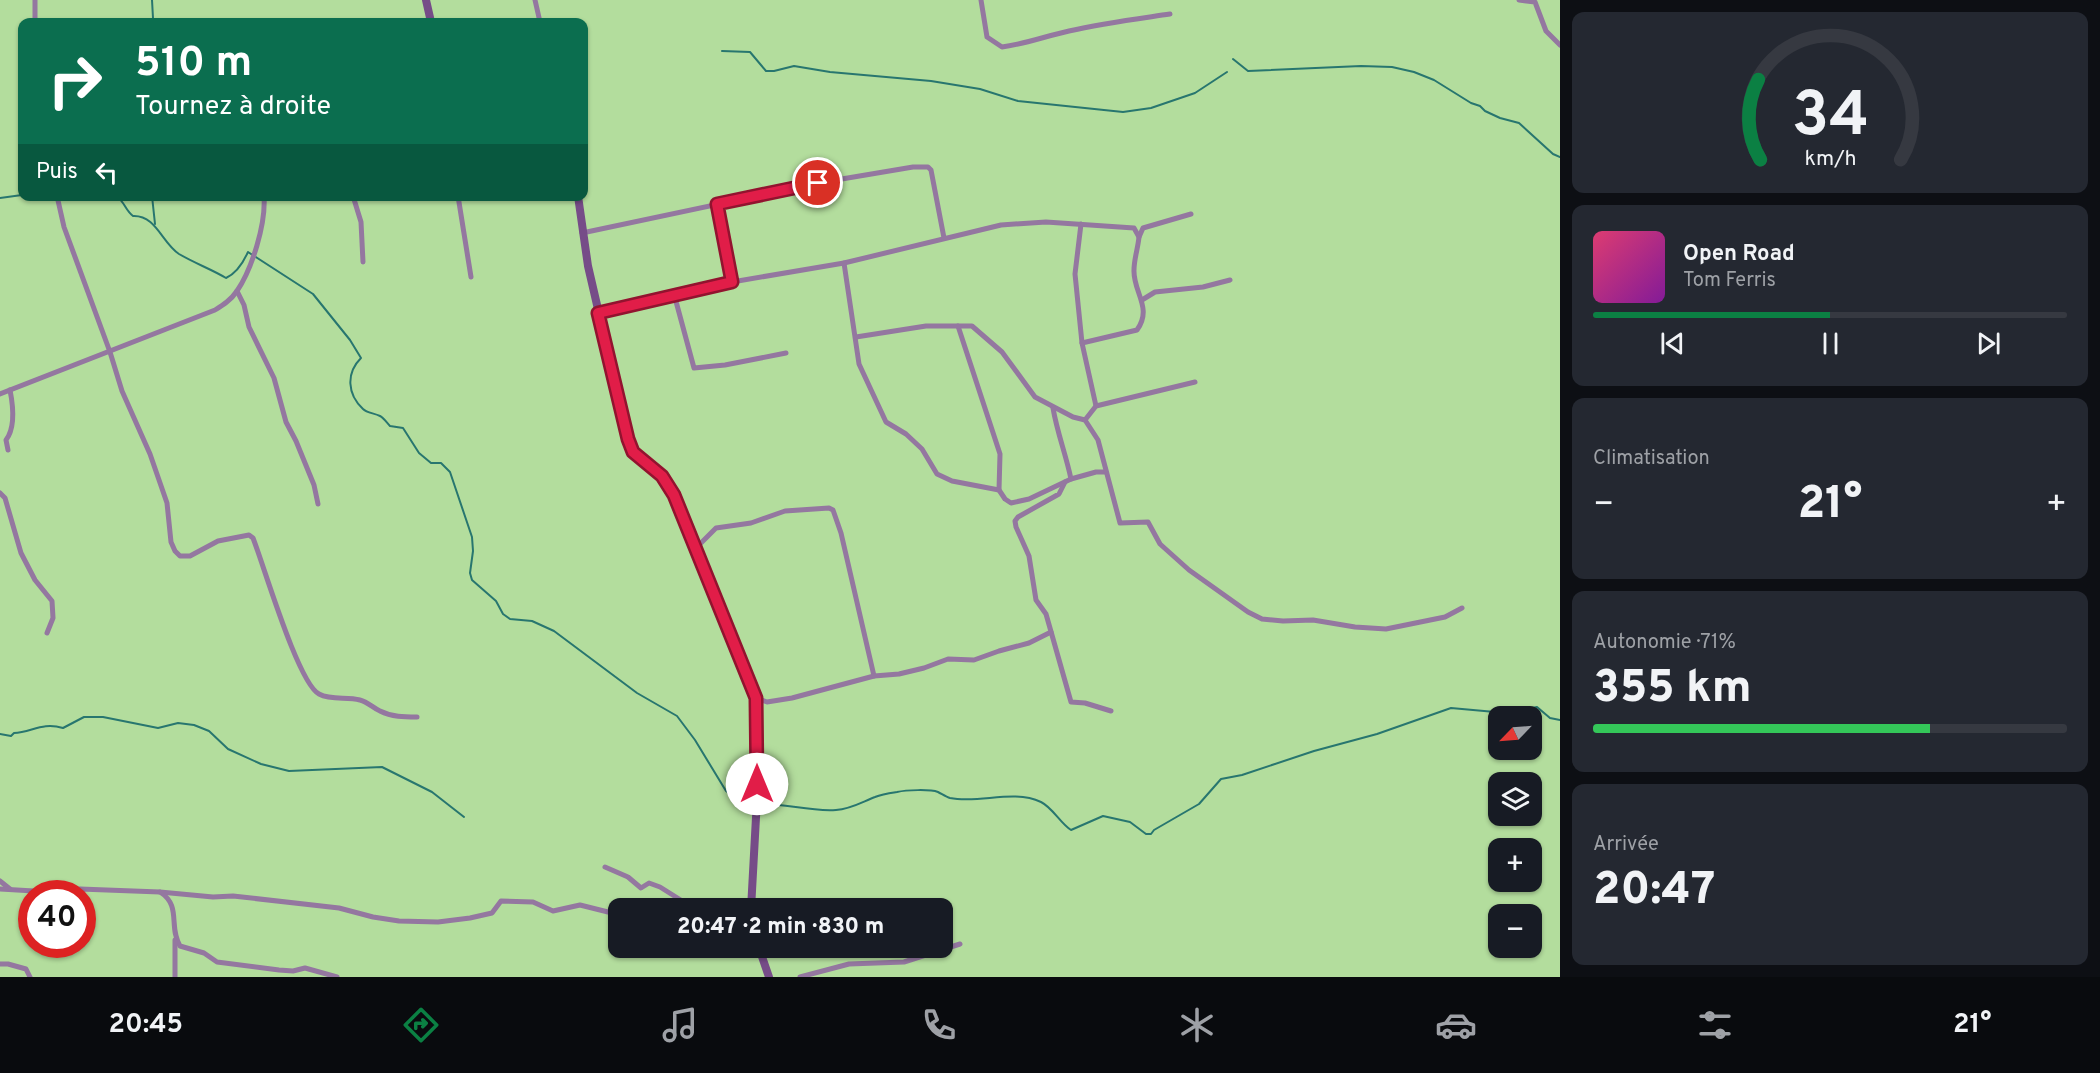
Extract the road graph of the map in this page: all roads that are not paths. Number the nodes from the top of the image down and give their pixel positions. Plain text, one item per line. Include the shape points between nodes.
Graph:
1 (35, 0) edge
2 (426, 0) edge
3 (535, 0) edge
4 (981, 0) edge
5 (1519, 0) edge
6 (1170, 14) dead end
7 (35, 18) edge
8 (430, 18) edge
9 (539, 18) edge
10 (1560, 45) edge
11 (58, 201) edge
12 (263, 201) edge
13 (354, 201) edge
14 (459, 201) edge
15 (579, 201) edge
16 (717, 204) junction
17 (1191, 214) dead end
18 (1081, 224) junction
19 (1134, 228) junction
20 (1143, 228) junction
21 (582, 233) junction
22 (1139, 237) junction
23 (944, 238) junction
24 (363, 262) dead end
25 (844, 263) junction
26 (471, 277) dead end
27 (1230, 280) dead end
28 (732, 282) junction
29 (237, 291) junction
30 (674, 294) junction
31 (1143, 300) junction
32 (598, 313) junction
33 (958, 326) junction
34 (856, 337) junction
35 (1082, 343) junction
36 (110, 352) junction
37 (786, 353) dead end
38 (1195, 382) dead end
39 (10, 390) junction
40 (0, 394) edge
41 (1096, 406) junction
42 (1053, 408) junction
43 (1085, 420) junction
44 (8, 450) dead end
45 (1106, 472) junction
46 (1071, 479) junction
47 (1065, 482) junction
48 (999, 490) junction
49 (0, 493) edge
50 (318, 504) dead end
51 (695, 549) junction
52 (1462, 608) dead end
53 (1051, 632) junction
54 (46, 633) dead end
55 (874, 676) junction
56 (756, 698) junction
57 (1111, 711) dead end
58 (417, 717) dead end
59 (605, 867) dead end
60 (0, 881) edge
61 (0, 889) edge
62 (10, 890) junction
63 (160, 892) junction
64 (678, 898) edge
65 (752, 898) edge
66 (608, 912) dead end
67 (175, 937) junction
68 (960, 944) dead end
69 (762, 958) edge
70 (0, 964) edge
71 (30, 977) edge
72 (175, 977) edge
73 (337, 977) edge
74 (769, 977) edge
75 (800, 977) edge

1 - 7 street
2 - 8 street
3 - 9 street
4 - 6 street via 987,37 1002,47
5 - 10 street via 1535,2 1546,31
11 - 36 street
12 - 29 street via 259,244
13 - 24 street via 362,222
14 - 26 street
15 - 21 street
16 - 21 street
16 - 23 street via 927,167 931,170
16 - 28 street
17 - 20 street
18 - 19 street
18 - 23 street via 1000,225
18 - 35 street via 1075,274
19 - 20 street
19 - 22 street
20 - 22 street
21 - 32 street
22 - 31 street via 1134,270
23 - 25 street
25 - 28 street
25 - 34 street
27 - 31 street via 1155,292
28 - 30 street
29 - 36 street via 215,310
29 - 50 street via 251,333 274,378 286,422 314,485
30 - 32 street
30 - 37 street via 694,369
31 - 35 street via 1143,322 1137,330
32 - 51 street via 633,452 662,476 674,495
33 - 34 street via 926,326
33 - 42 street via 972,326 1002,352 1035,397
33 - 48 street via 1000,454
34 - 48 street via 859,363 886,422 922,449 937,474 952,481
35 - 41 street
36 - 39 street
36 - 58 street via 122,391 150,454 166,502 171,542 180,556 249,535 294,653 305,678 318,693 360,700 390,715
38 - 41 street
39 - 40 street
39 - 44 street
41 - 43 street
42 - 43 street
42 - 46 street
43 - 45 street via 1098,440
45 - 46 street
45 - 52 street via 1120,523 1148,522 1160,544 1189,570 1262,619 1314,620 1386,629 1444,617
46 - 47 street
47 - 48 street via 1011,503
47 - 53 street via 1059,494 1016,521 1029,556 1036,600 1046,614
49 - 54 street via 21,553 52,601 53,618
51 - 55 street via 716,528 751,523 785,511 833,510
51 - 56 street
53 - 55 street via 974,660 948,659 899,674
53 - 57 street via 1071,702
55 - 56 street via 792,698 767,702
56 - 65 street via 757,799
59 - 64 street via 641,888 649,883
60 - 62 street
61 - 62 street
62 - 63 street
63 - 66 street via 339,908 399,921 470,918 492,913 501,901 533,902 553,911 580,905
63 - 67 street via 172,903
67 - 72 street
67 - 73 street via 180,946 204,953 217,962 279,970 305,968
68 - 75 street via 904,962 849,964
69 - 74 street
70 - 71 street via 26,969

